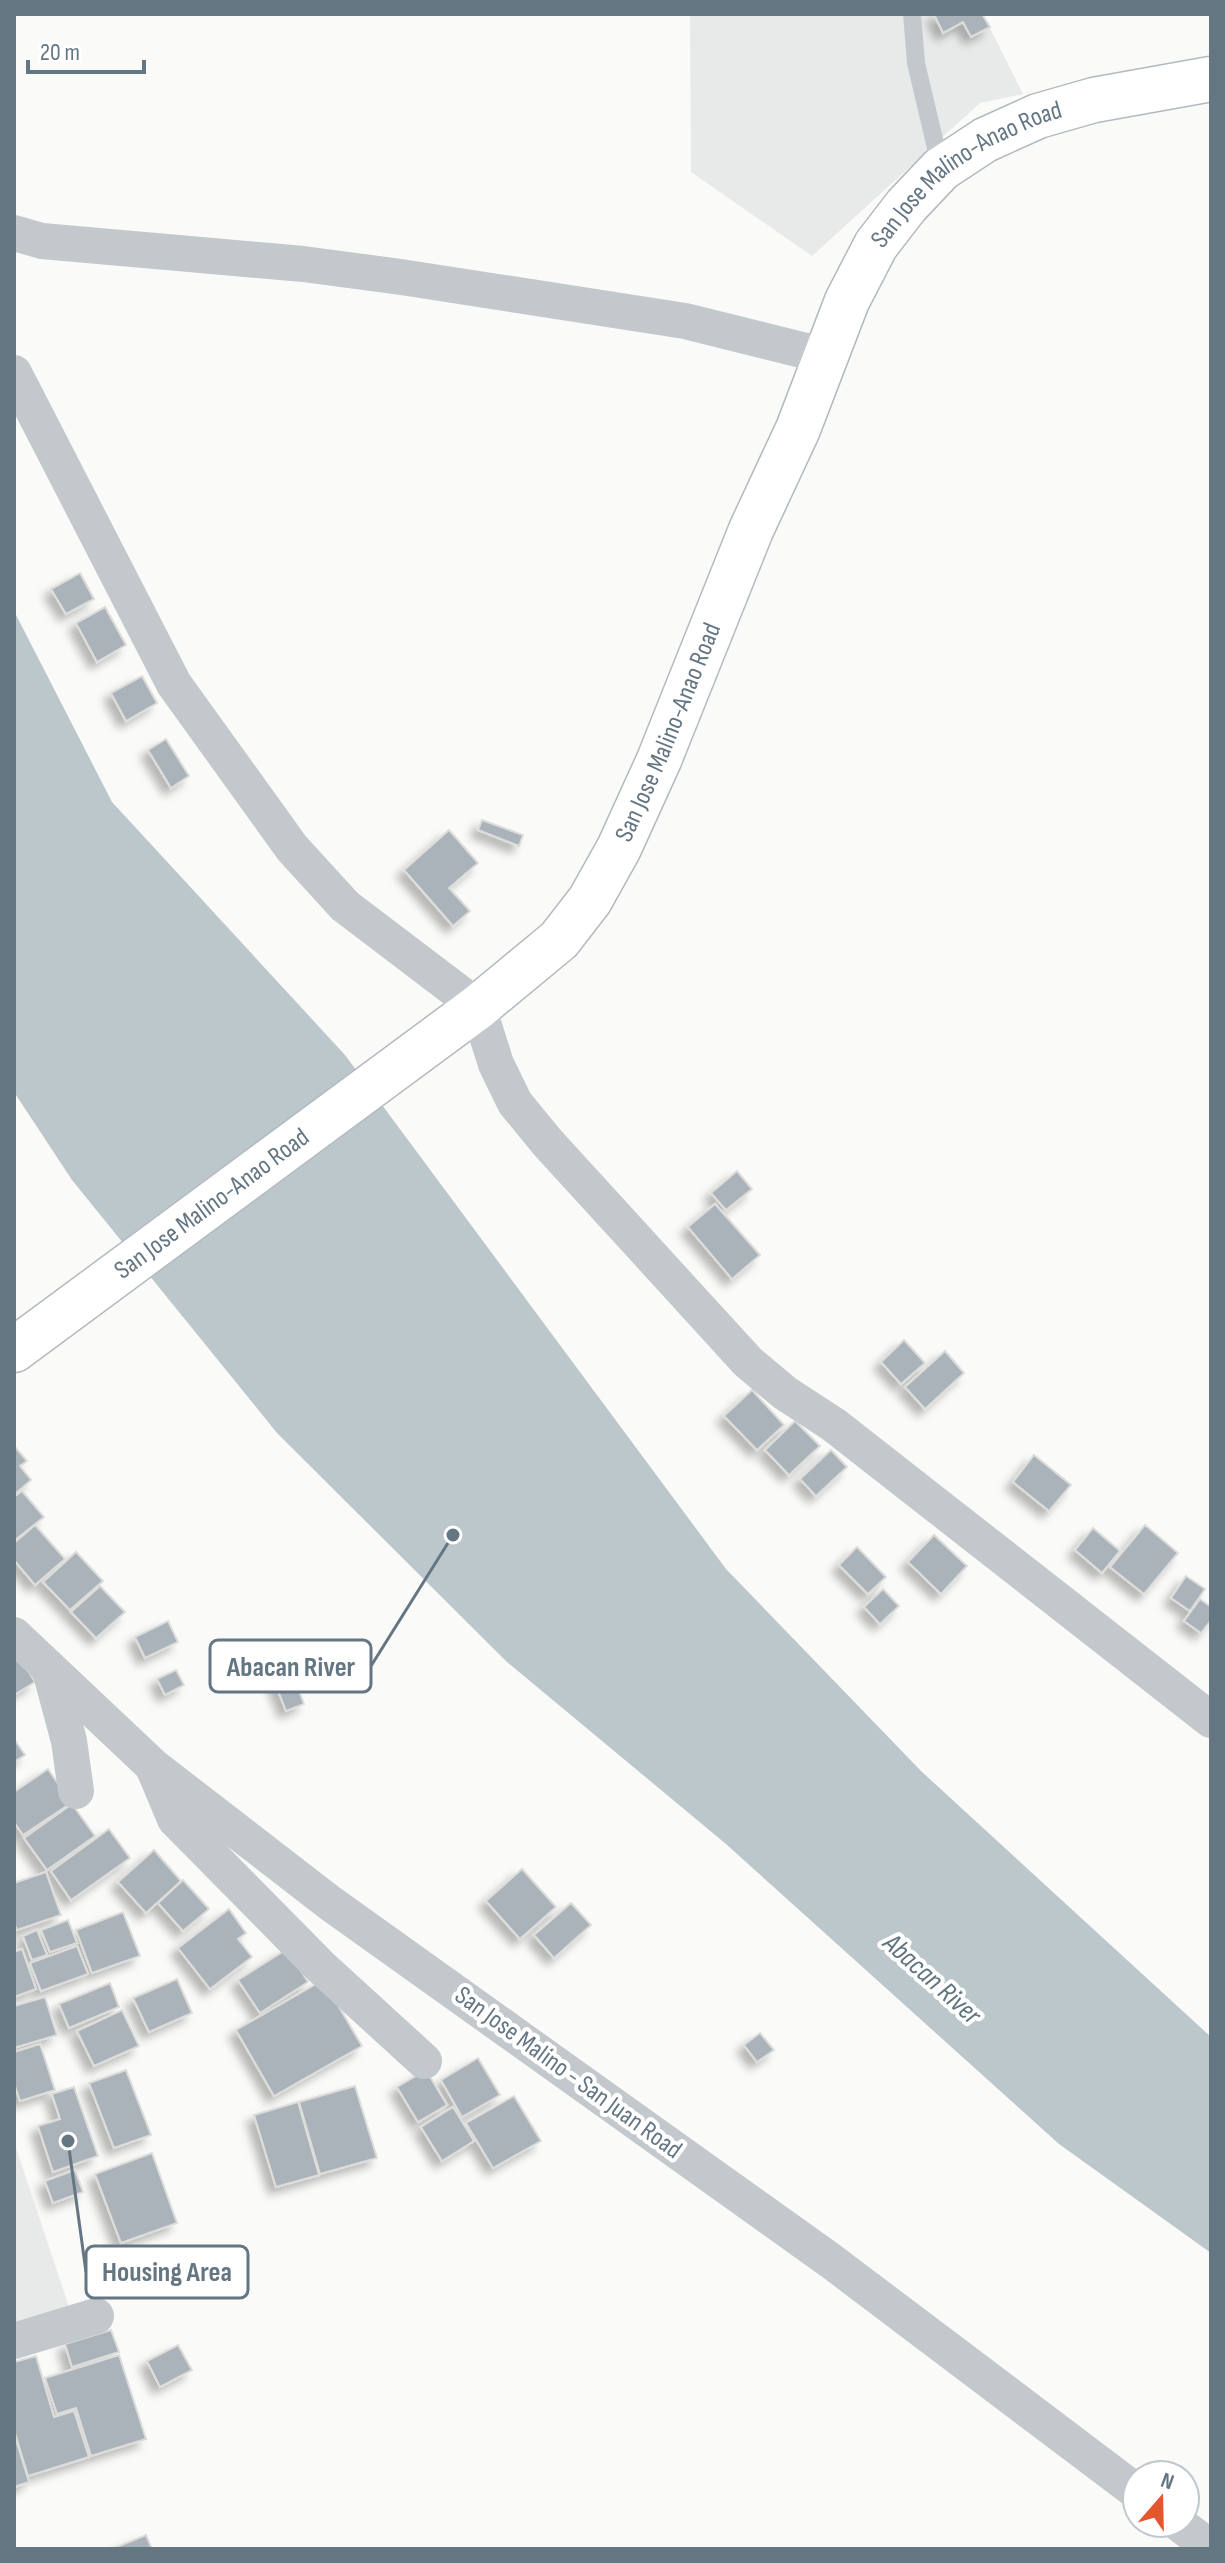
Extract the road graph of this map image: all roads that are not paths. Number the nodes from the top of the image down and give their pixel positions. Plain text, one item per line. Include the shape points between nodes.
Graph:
1 (912, 14) edge
2 (1211, 79) edge
3 (941, 169) junction
4 (14, 233) edge
5 (826, 356) junction
6 (14, 373) edge
7 (478, 1007) junction
8 (14, 1350) edge
9 (14, 1635) edge
10 (50, 1670) junction
11 (1211, 1720) edge
12 (154, 1767) junction
13 (76, 1791) dead end
14 (424, 2061) dead end
15 (96, 2316) dead end
16 (14, 2341) edge
17 (1121, 2480) edge

1 - 3 lane via 916,63
2 - 3 main road, San Jose Malino-Anao Road via 1038,116 985,140
3 - 5 main road, San Jose Malino-Anao Road via 876,245
4 - 5 street via 42,241 401,277 685,321
5 - 7 main road, San Jose Malino-Anao Road via 619,848 590,900 559,940
6 - 7 street via 174,684 292,848 345,906
7 - 8 main road, San Jose Malino-Anao Road
7 - 11 street via 515,1103 748,1362
9 - 10 street, San Jose Malino - San Juan Road
10 - 12 street, San Jose Malino - San Juan Road
10 - 13 street
12 - 14 street via 175,1819 320,1966
12 - 17 street, San Jose Malino - San Juan Road via 330,1903 831,2261
15 - 16 street

